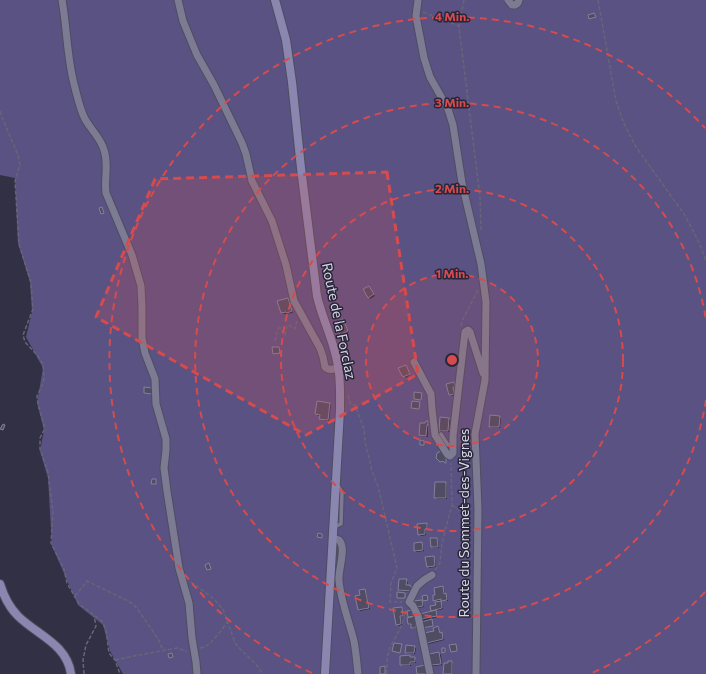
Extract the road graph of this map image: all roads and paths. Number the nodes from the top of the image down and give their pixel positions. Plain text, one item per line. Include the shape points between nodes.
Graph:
1 (62, 0) edge
2 (178, 0) edge
3 (275, 0) edge
4 (418, 0) edge
5 (464, 0) edge
6 (508, 0) edge
7 (519, 0) edge
8 (598, 0) edge
9 (416, 9) junction
10 (459, 27) junction
11 (0, 111) edge
12 (481, 234) dead end
13 (706, 262) edge
14 (299, 310) junction
15 (275, 341) dead end
16 (414, 362) dead end
17 (338, 368) junction
18 (485, 380) junction
19 (340, 383) junction
20 (441, 434) dead end
21 (453, 447) junction
22 (450, 456) junction
23 (452, 505) junction
24 (478, 524) junction
25 (333, 538) junction
26 (432, 575) joint
27 (182, 577) junction
28 (0, 584) edge
29 (74, 596) junction
30 (409, 602) junction
31 (94, 616) junction
32 (228, 622) junction
33 (192, 638) junction
34 (194, 649) junction
35 (163, 650) junction
36 (115, 660) junction
37 (71, 674) edge
38 (84, 674) edge
39 (120, 674) edge
40 (197, 674) edge
41 (263, 674) edge
42 (324, 674) edge
43 (358, 674) edge
44 (387, 674) edge
45 (430, 674) edge
46 (476, 674) edge

1 - 27 street via 77,96 85,120 104,148 106,193 132,255 141,286 142,338 156,384 157,408 166,439 164,468
2 - 14 street via 183,21 197,55 242,143 252,181 272,221 294,301
3 - 17 main road, Route de la Forclaz via 286,40 292,82 317,296
4 - 9 street, Route du Sommet-des-Vignes
5 - 10 path
6 - 7 street via 512,5 516,5
8 - 13 path via 615,96 624,122 636,147 684,214
9 - 10 path
9 - 18 street, Route du Sommet-des-Vignes via 427,68 448,109 453,125 462,183 482,264 486,302
10 - 12 path via 480,197
11 - 29 path via 20,165 15,181 20,244 31,283 33,310 23,335 25,342 43,364 44,378 37,396 44,425 40,449 48,472 53,512 51,543
14 - 15 path via 295,329 287,326 285,335 279,328
14 - 17 street via 320,348 325,367
16 - 22 street via 431,394 435,435
17 - 19 main road, Route de la Forclaz
18 - 21 street via 468,330 465,332
18 - 24 street, Route du Sommet-des-Vignes via 475,434
19 - 25 main road, Route de la Forclaz
19 - 30 path via 352,405 355,405 364,429 372,472 378,486 397,568 391,583 390,602
20 - 21 lane via 448,445
21 - 22 street via 453,454
22 - 23 path
23 - 24 path
23 - 26 path via 442,543 440,563
24 - 46 street, Route du Sommet-des-Vignes
25 - 42 main road, Route de la Forclaz
25 - 43 street via 343,545 339,577 355,646
26 - 30 street via 417,586
27 - 32 path via 214,599 223,609
27 - 33 street via 189,602
28 - 37 main road via 8,603 17,615 60,650 68,662
29 - 31 path via 79,604
29 - 35 path via 87,581 133,604
30 - 44 path via 402,625 389,650
30 - 45 street via 418,616
31 - 36 path via 102,621 109,653
31 - 38 path via 96,626 86,645
32 - 34 path via 211,643 204,648
32 - 41 path via 235,643
33 - 34 street
33 - 35 path via 187,644 186,651 177,648
34 - 40 street
35 - 36 path
36 - 39 path

